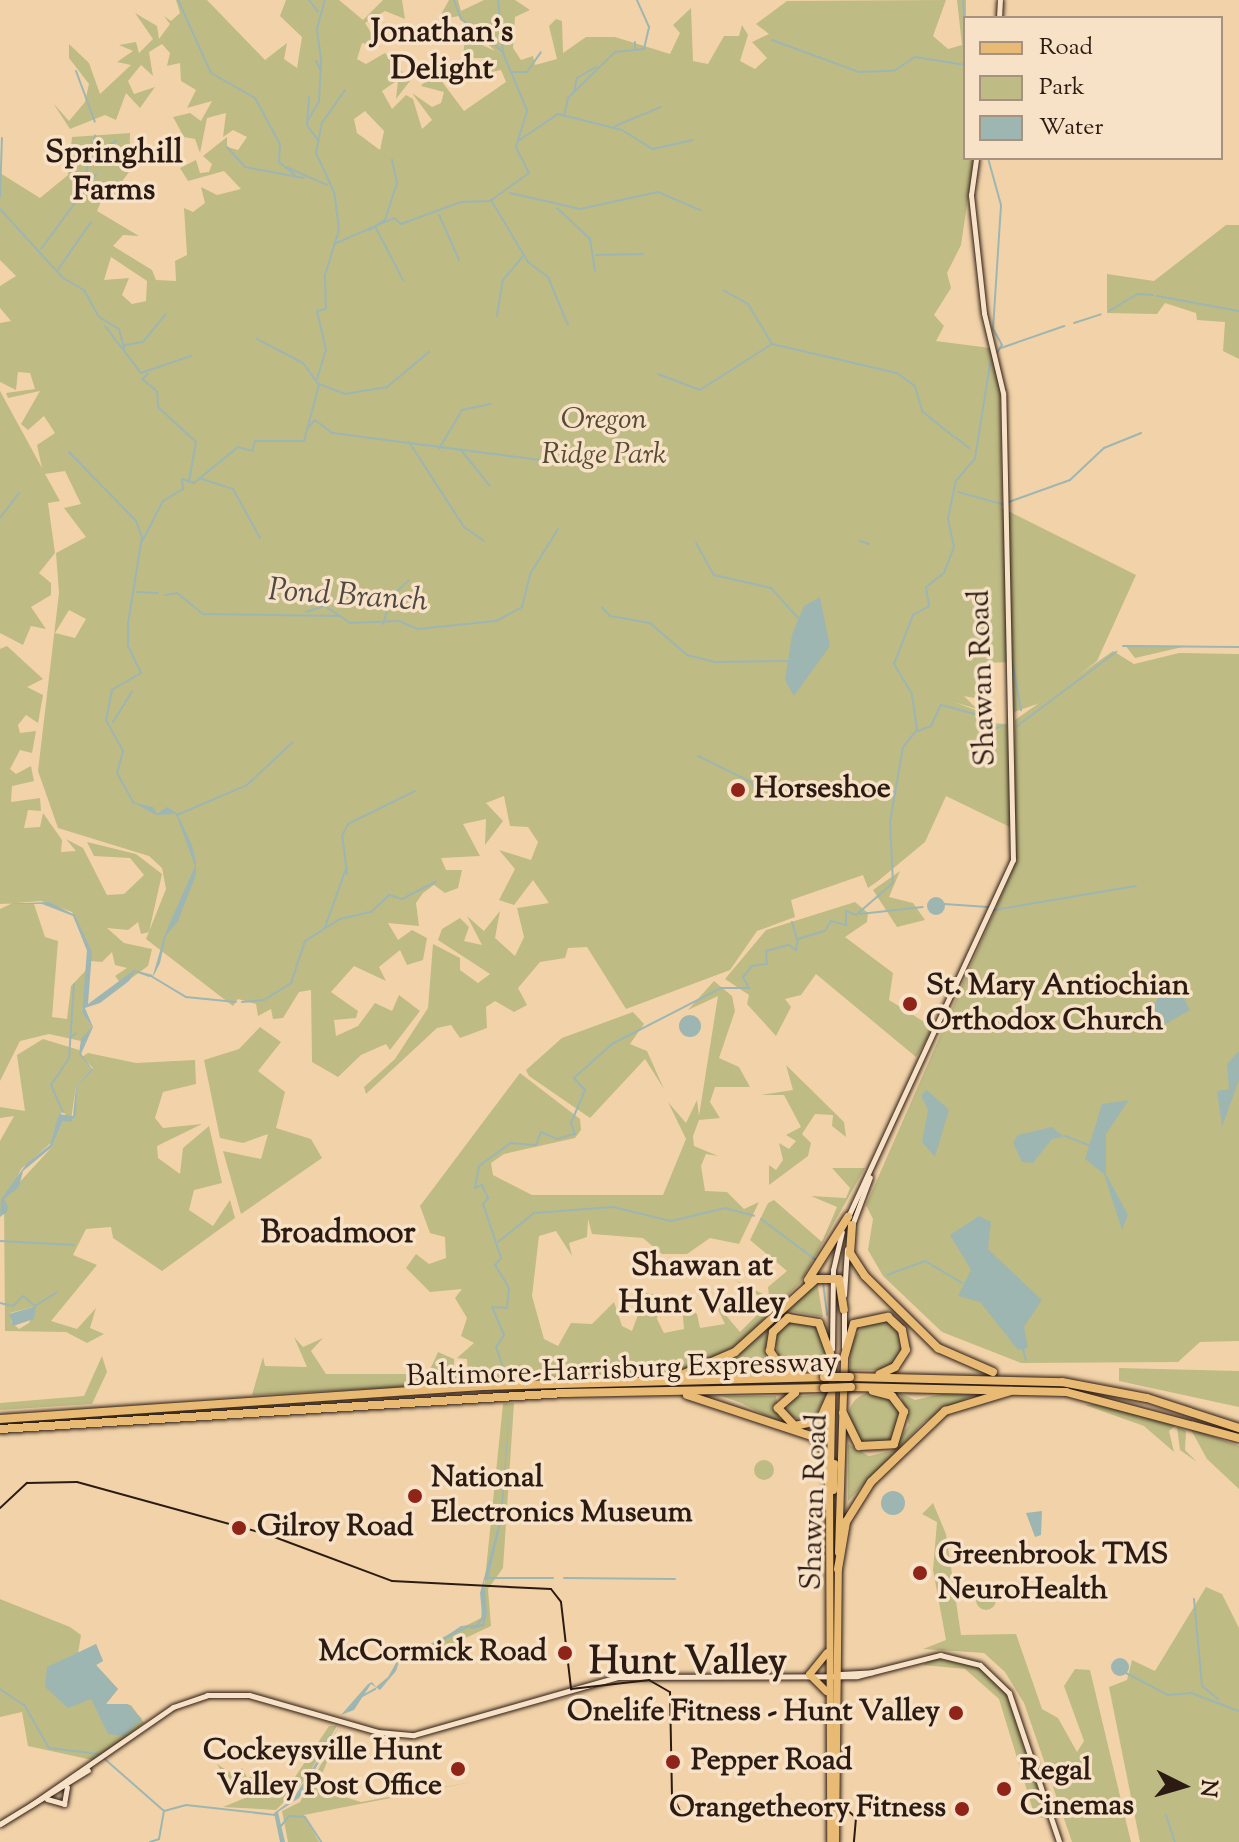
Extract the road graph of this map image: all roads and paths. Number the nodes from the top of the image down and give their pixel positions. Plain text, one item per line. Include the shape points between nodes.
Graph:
1 (976, 160) edge
2 (873, 1169) junction
3 (850, 1221) junction
4 (832, 1277) junction
5 (802, 1286) junction
6 (844, 1310) junction
7 (832, 1358) junction
8 (844, 1358) junction
9 (819, 1377) junction
10 (853, 1377) junction
11 (1021, 1378) junction
12 (639, 1381) junction
13 (937, 1386) junction
14 (851, 1389) junction
15 (1037, 1389) junction
16 (868, 1390) junction
17 (807, 1391) junction
18 (826, 1391) junction
19 (662, 1394) junction
20 (516, 1396) junction
21 (831, 1412) junction
22 (843, 1413) junction
23 (0, 1419) edge
24 (1239, 1428) edge
25 (0, 1429) edge
26 (1239, 1438) edge
27 (829, 1488) junction
28 (838, 1569) junction
29 (838, 1583) junction
30 (828, 1646) junction
31 (809, 1674) junction
32 (833, 1674) junction
33 (829, 1697) junction
34 (88, 1770) junction
35 (72, 1783) junction
36 (42, 1801) junction
37 (31, 1805) junction
38 (0, 1824) edge
39 (833, 1842) edge
40 (1059, 1842) edge

1 - 2 main road, Shawan Road via 972,209 996,354 1013,860
2 - 3 main road, Shawan Road
2 - 3 main road, Shawan Road
3 - 4 main road, Shawan Road
3 - 5 highway
3 - 6 main road, Shawan Road
3 - 11 highway via 856,1267 932,1343 967,1365
4 - 5 highway
4 - 6 highway via 842,1285
4 - 7 main road, Shawan Road
5 - 12 highway via 726,1358 693,1373
6 - 8 main road, Shawan Road
7 - 9 highway via 815,1320 796,1316 777,1325 770,1343 775,1362
7 - 18 main road, Shawan Road
8 - 10 highway via 861,1319 881,1315 901,1327 906,1346 899,1364
8 - 22 main road, Shawan Road
9 - 10 highway, Baltimore-Harrisburg Expressway, bridge
9 - 12 highway, Baltimore-Harrisburg Expressway
10 - 11 highway, Baltimore-Harrisburg Expressway
11 - 24 highway, Baltimore-Harrisburg Expressway via 1130,1394
12 - 23 highway, Baltimore-Harrisburg Expressway
13 - 14 highway, Baltimore-Harrisburg Expressway
13 - 15 highway, Baltimore-Harrisburg Expressway
13 - 16 highway
14 - 16 highway
14 - 18 highway, Baltimore-Harrisburg Expressway, bridge
15 - 26 highway, Baltimore-Harrisburg Expressway via 1144,1407
15 - 28 highway via 978,1396 931,1422 856,1501
16 - 22 highway via 901,1405 905,1423 897,1442 879,1451 859,1446
17 - 18 highway
17 - 18 highway via 780,1401 786,1423 818,1422
17 - 19 highway
18 - 20 highway, Baltimore-Harrisburg Expressway
18 - 21 main road, Shawan Road
19 - 20 highway
19 - 27 highway via 710,1398 810,1434 825,1453
20 - 25 highway, Baltimore-Harrisburg Expressway
21 - 27 main road, Shawan Road
21 - 29 main road
22 - 28 main road, Shawan Road
27 - 30 main road, Shawan Road
28 - 29 main road, Shawan Road
29 - 32 main road, Shawan Road
30 - 31 main road
30 - 32 main road, Shawan Road
31 - 32 main road
31 - 33 main road
31 - 34 main road via 618,1677 414,1735 242,1694 173,1707
32 - 33 main road, Shawan Road
32 - 39 main road, Shawan Road
32 - 40 main road via 871,1672 935,1655 992,1673 1013,1700
33 - 39 main road, Shawan Road
34 - 35 main road
34 - 37 main road
35 - 36 main road
35 - 36 main road via 64,1804
36 - 37 main road
37 - 38 main road

